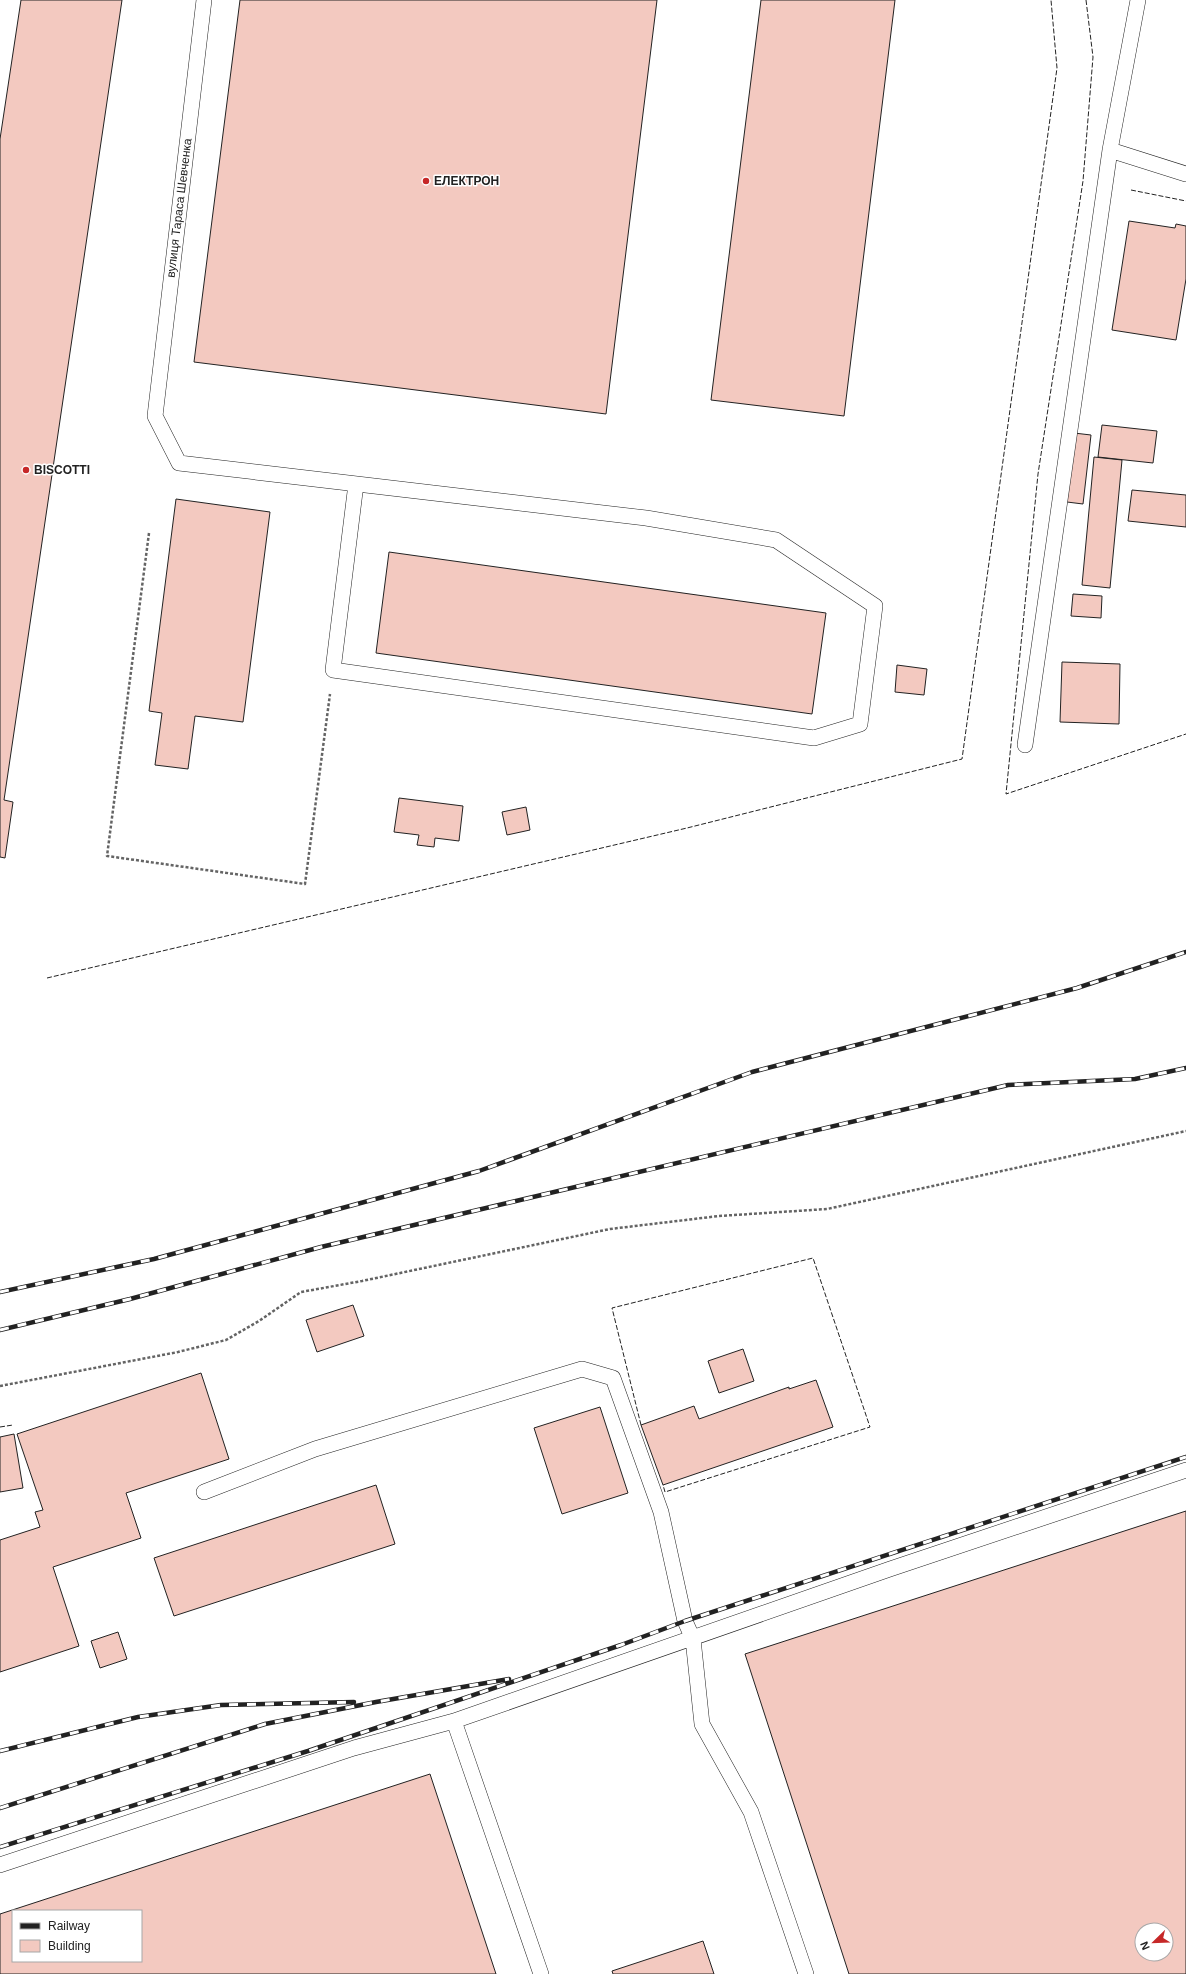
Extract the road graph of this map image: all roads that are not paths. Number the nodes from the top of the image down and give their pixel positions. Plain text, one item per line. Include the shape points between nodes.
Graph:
1 (204, 0) edge
2 (1138, 0) edge
3 (1110, 150) junction
4 (1186, 174) edge
5 (356, 484) junction
6 (1025, 746) dead end
7 (1186, 1470) edge
8 (204, 1492) dead end
9 (693, 1639) junction
10 (454, 1721) junction
11 (0, 1865) edge
12 (541, 1974) edge
13 (806, 1974) edge

1 - 5 lane, вулиця Тараса Шевченка via 154,416 178,463
2 - 3 lane
3 - 4 lane
3 - 6 lane
5 - 5 lane via 333,670 814,738 860,724 875,606 776,540 646,518
7 - 9 lane via 890,1569
8 - 9 lane via 315,1449 582,1369 613,1378 661,1512 686,1621
9 - 10 lane
9 - 13 lane via 702,1724 751,1812
10 - 11 lane via 354,1748
10 - 12 lane

